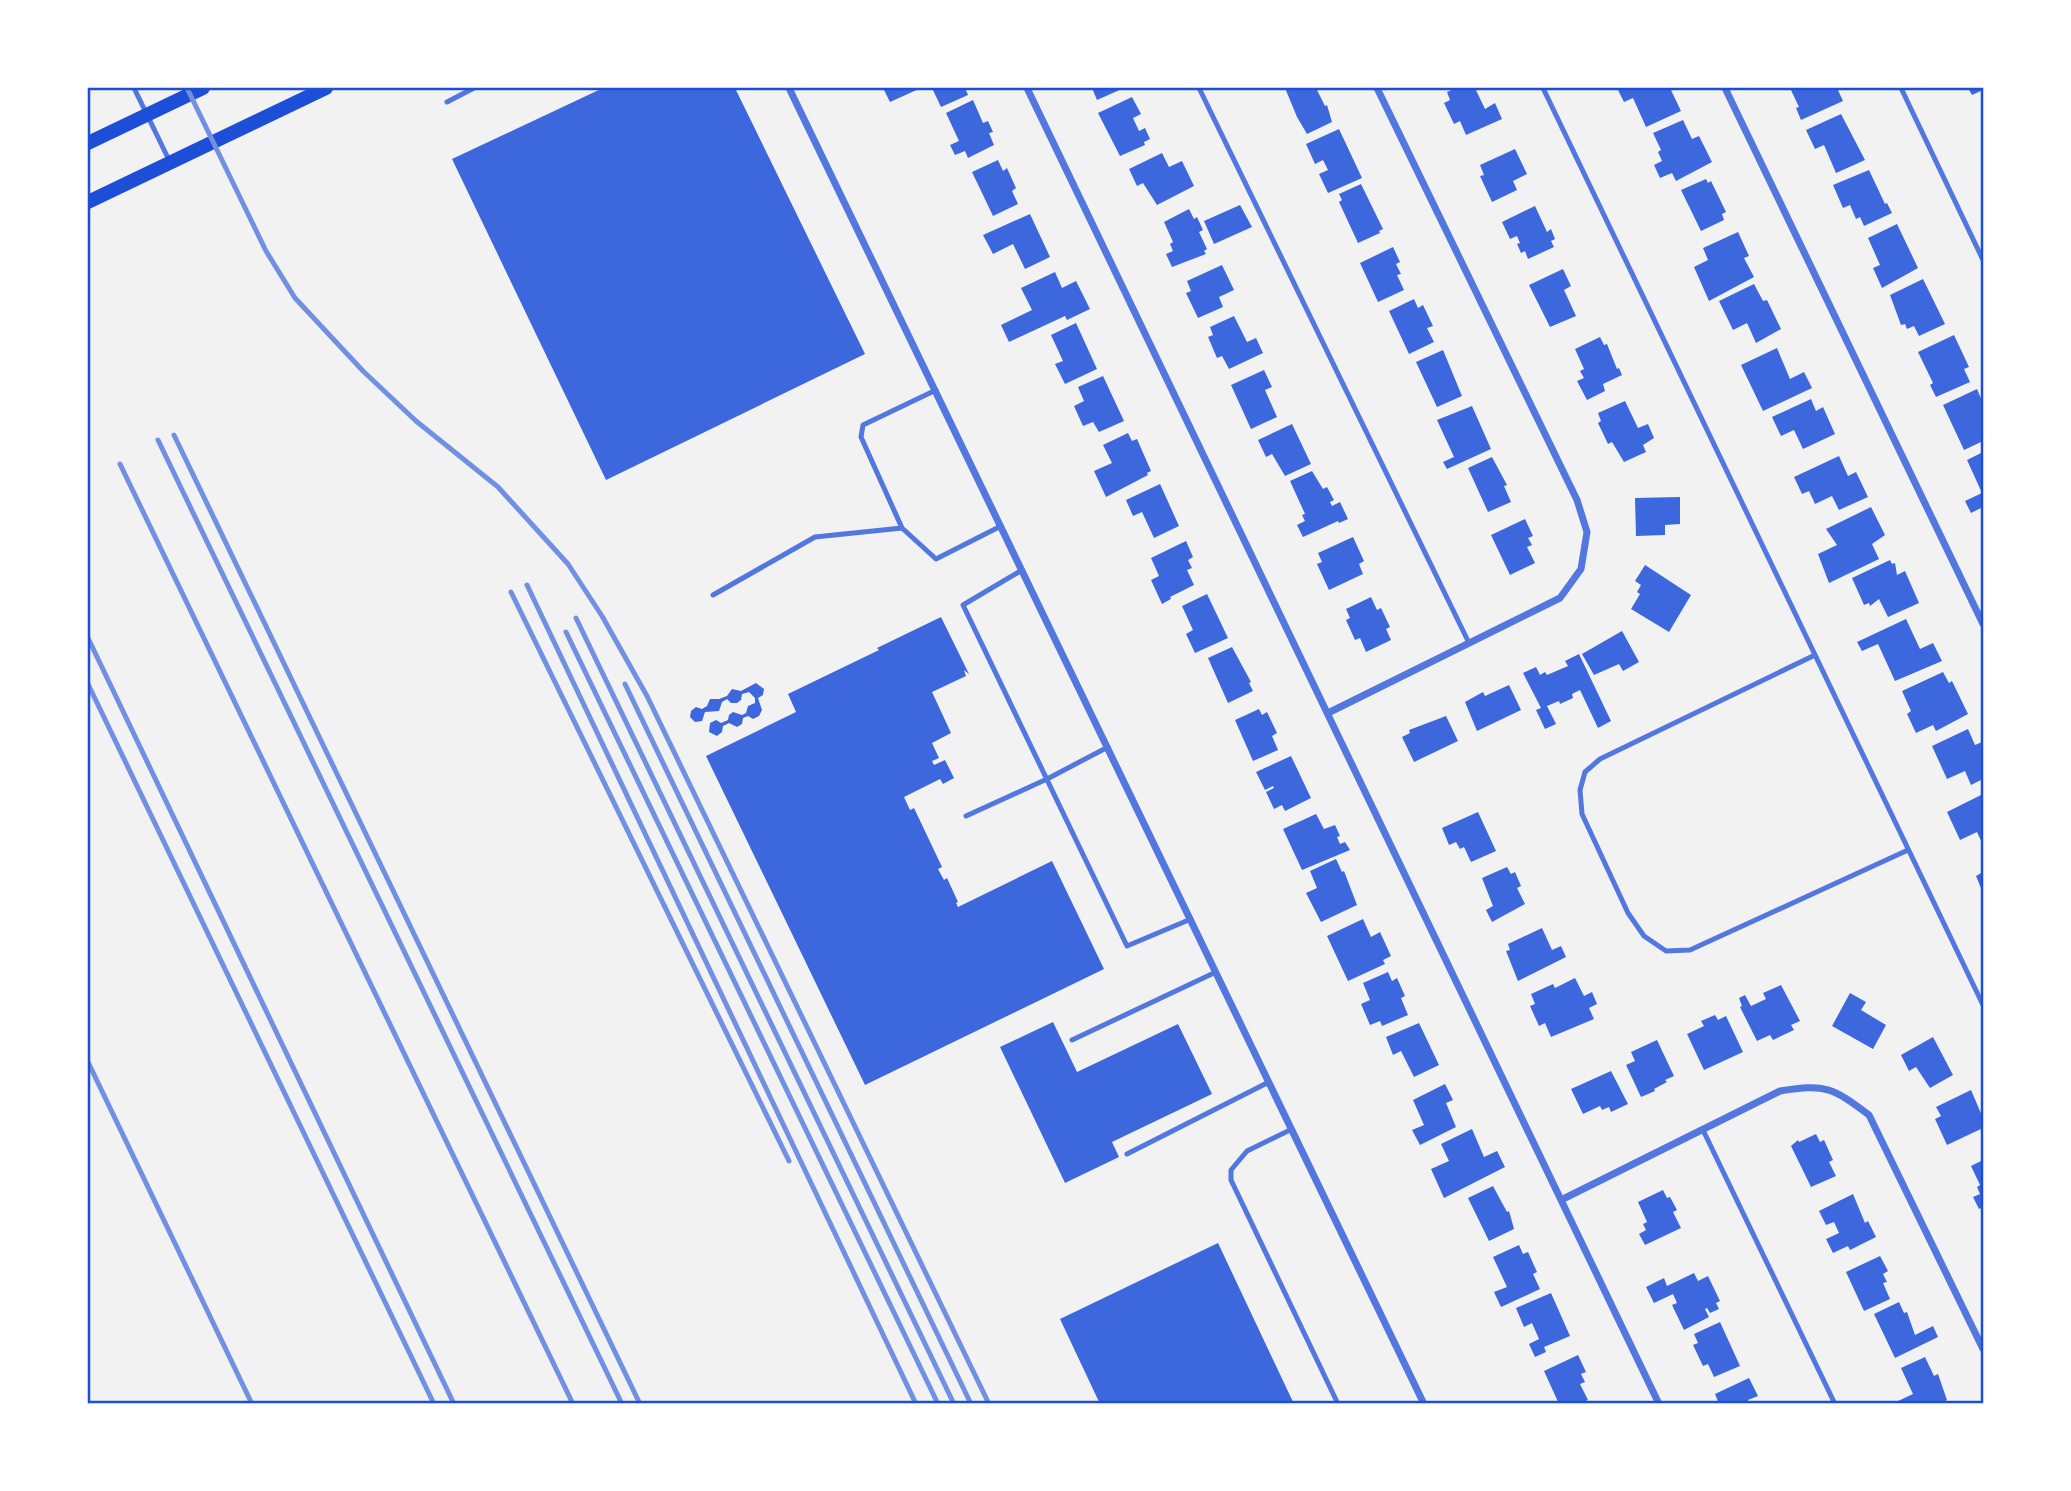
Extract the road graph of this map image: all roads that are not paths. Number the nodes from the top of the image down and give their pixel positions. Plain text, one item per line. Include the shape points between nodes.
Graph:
1 (134, 88) edge
2 (203, 88) edge
3 (326, 88) edge
4 (474, 88) edge
5 (789, 88) edge
6 (1027, 88) edge
7 (1199, 88) edge
8 (1377, 88) edge
9 (1542, 88) edge
10 (1725, 88) edge
11 (1900, 88) edge
12 (447, 102) dead end
13 (147, 115) junction
14 (88, 143) edge
15 (170, 162) junction
16 (88, 202) edge
17 (1983, 260) edge
18 (936, 390) junction
19 (1001, 526) junction
20 (902, 528) junction
21 (1022, 570) junction
22 (713, 595) dead end
23 (1983, 624) edge
24 (1469, 643) junction
25 (1815, 655) junction
26 (1328, 713) junction
27 (1108, 747) junction
28 (1047, 779) junction
29 (966, 816) dead end
30 (1908, 850) junction
31 (1191, 919) junction
32 (1216, 972) junction
33 (1983, 1005) edge
34 (1072, 1040) dead end
35 (1269, 1082) junction
36 (1292, 1129) junction
37 (1703, 1130) junction
38 (1127, 1154) dead end
39 (1561, 1200) junction
40 (1983, 1349) edge
41 (1338, 1404) edge
42 (1424, 1404) edge
43 (1659, 1404) edge
44 (1835, 1404) edge

1 - 13 lane
2 - 13 main road
3 - 15 main road
4 - 12 lane
5 - 18 street
6 - 26 street
7 - 24 lane
8 - 24 street via 1577,500 1587,532 1581,569 1560,598
9 - 25 lane
10 - 23 street
11 - 17 lane
13 - 14 main road
13 - 15 lane
15 - 16 main road
18 - 19 street
18 - 20 lane via 863,425 861,437
19 - 20 lane via 936,559
19 - 21 street
20 - 22 lane via 815,537
21 - 27 street
21 - 28 lane via 963,605
24 - 26 street
25 - 30 lane
25 - 30 lane via 1600,759 1585,772 1580,790 1582,814 1622,901 1644,936 1666,951 1690,950
26 - 39 street
27 - 28 lane
27 - 31 street
28 - 29 lane
28 - 31 lane via 1127,946
30 - 33 lane
31 - 32 street
32 - 34 lane
32 - 35 street
35 - 36 street
35 - 38 lane
36 - 41 lane via 1247,1151 1231,1170 1231,1180
36 - 42 street
37 - 39 street
37 - 40 street via 1780,1091 1812,1086 1840,1093 1870,1115
37 - 44 lane
39 - 43 street

